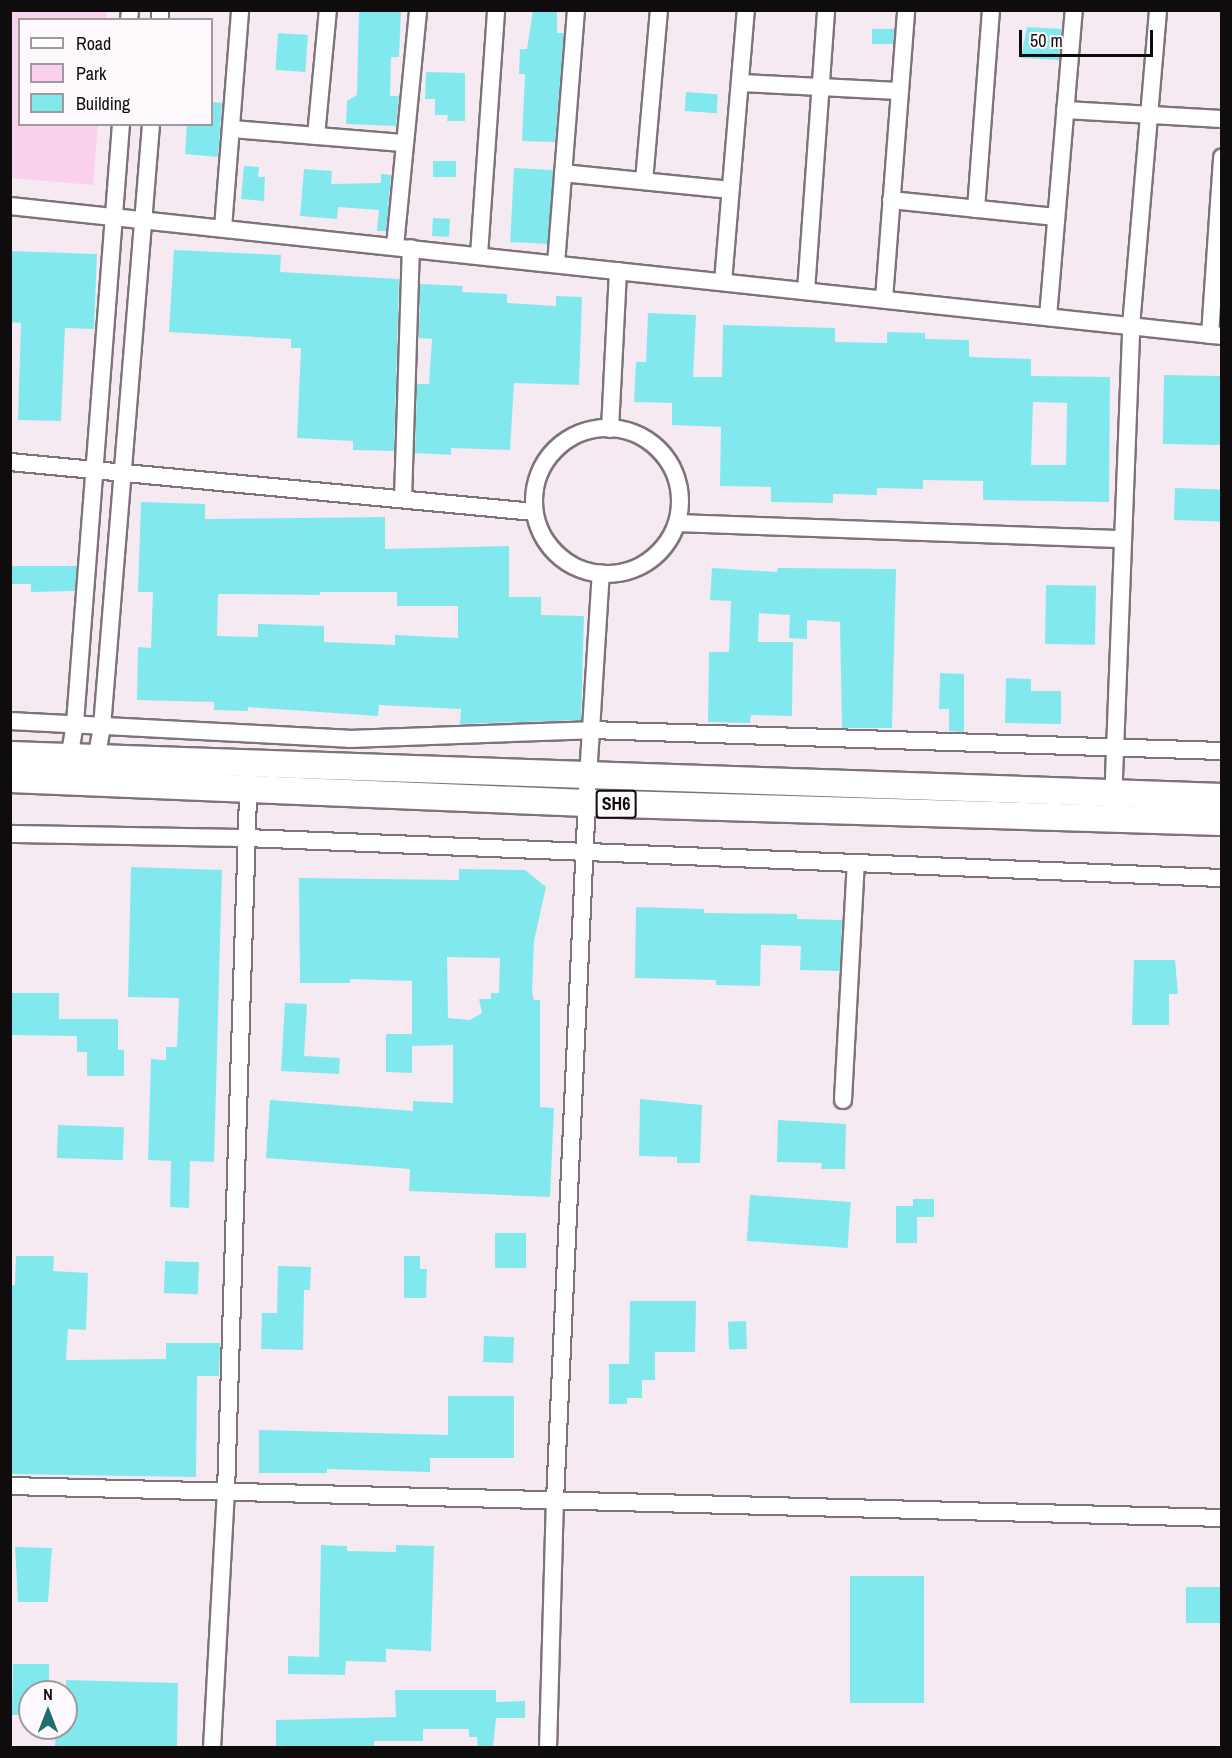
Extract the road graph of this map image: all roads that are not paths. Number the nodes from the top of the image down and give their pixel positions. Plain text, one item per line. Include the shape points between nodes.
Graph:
1 (240, 10) edge
2 (328, 10) edge
3 (418, 10) edge
4 (496, 10) edge
5 (576, 10) edge
6 (659, 10) edge
7 (746, 10) edge
8 (826, 10) edge
9 (906, 10) edge
10 (992, 10) edge
11 (1074, 10) edge
12 (1158, 10) edge
13 (740, 83) junction
14 (821, 86) junction
15 (900, 92) junction
16 (1065, 110) junction
17 (1149, 113) junction
18 (1221, 119) edge
19 (121, 126) edge
20 (152, 126) edge
21 (231, 129) junction
22 (316, 136) junction
23 (403, 143) junction
24 (1221, 157) edge
25 (563, 173) junction
26 (644, 181) junction
27 (730, 190) junction
28 (891, 200) junction
29 (10, 206) edge
30 (976, 209) junction
31 (114, 216) junction
32 (1056, 217) junction
33 (144, 219) junction
34 (1220, 222) edge
35 (223, 228) junction
36 (403, 247) junction
37 (479, 255) junction
38 (556, 264) junction
39 (618, 271) junction
40 (723, 282) junction
41 (806, 291) junction
42 (884, 299) junction
43 (1048, 317) junction
44 (1131, 326) junction
45 (1216, 335) edge
46 (610, 429) junction
47 (10, 462) edge
48 (95, 468) junction
49 (124, 471) junction
50 (403, 499) junction
51 (534, 512) junction
52 (678, 523) junction
53 (1123, 538) junction
54 (602, 573) junction
55 (10, 721) edge
56 (75, 723) junction
57 (102, 726) junction
58 (591, 730) junction
59 (1115, 748) junction
60 (1221, 751) edge
61 (10, 755) edge
62 (67, 769) junction
63 (95, 770) junction
64 (248, 776) junction
65 (588, 777) junction
66 (10, 779) edge
67 (1113, 794) junction
68 (1221, 797) edge
69 (587, 803) junction
70 (1112, 819) junction
71 (1221, 822) edge
72 (10, 834) edge
73 (246, 838) junction
74 (584, 852) junction
75 (856, 863) junction
76 (1221, 878) edge
77 (843, 1100) dead end
78 (10, 1486) edge
79 (226, 1492) junction
80 (555, 1500) junction
81 (1221, 1518) edge
82 (212, 1748) edge
83 (548, 1748) edge

1 - 21 street
2 - 22 street
3 - 23 street
4 - 37 street
5 - 25 street
6 - 26 street
7 - 13 street
8 - 14 street
9 - 15 street
10 - 30 street
11 - 16 street
12 - 17 street
13 - 14 street
13 - 27 street
14 - 15 street
14 - 41 street
15 - 28 street
16 - 17 street
16 - 32 street
17 - 18 street
17 - 44 street
19 - 31 street
20 - 33 street
21 - 22 street
21 - 35 street
22 - 23 street
23 - 36 street
24 - 34 street
25 - 26 street
25 - 38 street
26 - 27 street
27 - 40 street
28 - 30 street
28 - 42 street
29 - 31 street
30 - 32 street
31 - 33 street
31 - 48 street
32 - 43 street
33 - 35 street
33 - 49 street
34 - 45 street
35 - 36 street
36 - 37 street
36 - 50 street
37 - 38 street
38 - 39 street
39 - 40 street
39 - 46 street
40 - 41 street
41 - 42 street
42 - 43 street
43 - 44 street
44 - 45 street
44 - 53 street
46 - 51 street via 597,428 569,438 548,457 536,481
46 - 52 street via 623,429 652,442 670,463 680,491
47 - 48 street
48 - 49 street
48 - 56 street
49 - 50 street
49 - 57 street
50 - 51 street
51 - 54 street via 543,538 562,560 583,571
52 - 53 street
52 - 54 street via 666,545 645,564 617,574
53 - 59 street
54 - 58 street
55 - 56 street
56 - 57 street
56 - 62 street
57 - 58 street via 349,739
57 - 63 street
58 - 59 street
58 - 65 street
59 - 60 street
59 - 67 street
61 - 62 main road, SH6
62 - 63 main road, SH6
62 - 66 main road, SH6
63 - 64 main road, SH6
64 - 65 main road, SH6
64 - 69 main road, SH6
64 - 73 street
65 - 67 main road, SH6
65 - 69 street
67 - 68 main road, SH6
67 - 70 street
69 - 70 main road, SH6
69 - 74 street
70 - 71 main road, SH6
72 - 73 street
73 - 74 street
73 - 79 street
74 - 75 street
74 - 80 street
75 - 76 street
75 - 77 street
78 - 79 street
79 - 80 street
79 - 82 street
80 - 81 street
80 - 83 street

